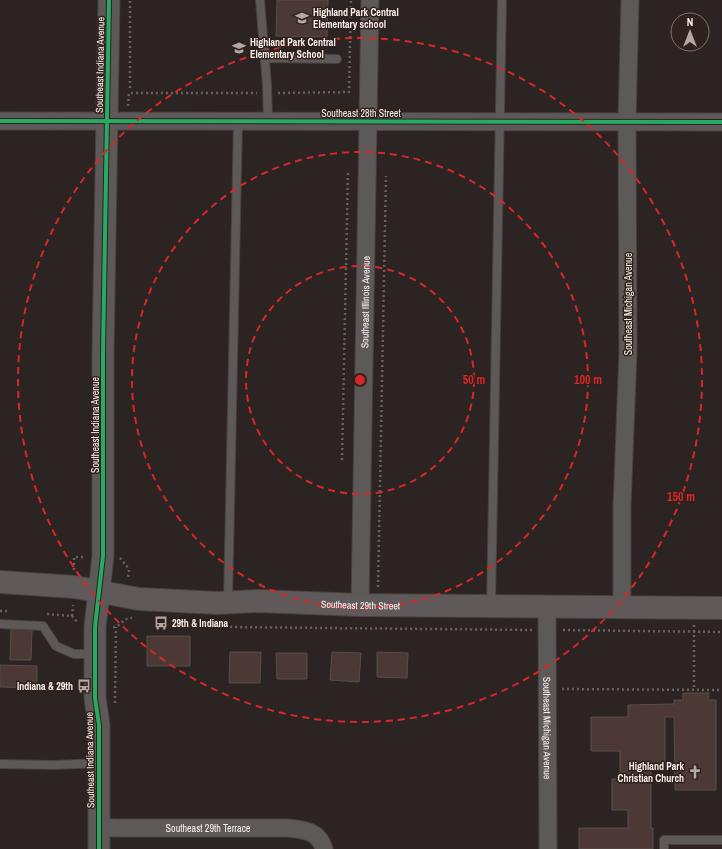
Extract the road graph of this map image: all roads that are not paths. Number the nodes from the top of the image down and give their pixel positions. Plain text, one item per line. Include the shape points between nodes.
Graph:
1 (109, 0) edge
2 (260, 0) edge
3 (370, 0) edge
4 (502, 0) edge
5 (630, 0) edge
6 (265, 58) junction
7 (337, 60) dead end
8 (0, 121) edge
9 (107, 121) junction
10 (238, 121) junction
11 (268, 121) junction
12 (368, 121) junction
13 (499, 121) junction
14 (627, 121) junction
15 (722, 122) edge
16 (0, 582) edge
17 (99, 591) junction
18 (228, 603) junction
19 (360, 605) junction
20 (491, 606) junction
21 (547, 607) junction
22 (622, 608) junction
23 (722, 608) edge
24 (0, 624) edge
25 (95, 654) junction
26 (99, 763) junction
27 (0, 764) edge
28 (99, 827) junction
29 (722, 840) edge
30 (321, 842) edge
31 (99, 849) edge
32 (548, 849) edge
33 (664, 849) edge

1 - 9 street, Southeast Indiana Avenue
2 - 6 lane
3 - 12 street, Southeast Illinois Avenue
4 - 13 lane
5 - 14 street, Southeast Michigan Avenue
6 - 7 lane
6 - 11 lane
8 - 9 street, Southeast 28th Street
9 - 10 street, Southeast 28th Street
9 - 17 street, Southeast Indiana Avenue via 103,353 104,556
10 - 11 street, Southeast 28th Street
10 - 18 lane
11 - 12 street, Southeast 28th Street
12 - 13 street, Southeast 28th Street
12 - 19 street, Southeast Illinois Avenue
13 - 14 street, Southeast 28th Street
13 - 20 lane
14 - 15 street, Southeast 28th Street
14 - 22 street, Southeast Michigan Avenue via 628,352 622,506
16 - 17 main road, Southeast 29th Street
17 - 18 main road, Southeast 29th Street via 139,599
17 - 25 street, Southeast Indiana Avenue
18 - 19 main road, Southeast 29th Street
19 - 20 main road, Southeast 29th Street
20 - 21 main road, Southeast 29th Street
21 - 22 main road, Southeast 29th Street
21 - 32 street, Southeast Michigan Avenue
22 - 23 main road, Southeast 29th Street
24 - 25 lane via 43,626 56,646 74,654
25 - 26 street, Southeast Indiana Avenue
26 - 27 lane
26 - 28 street, Southeast Indiana Avenue
28 - 30 street, Southeast 29th Terrace via 288,828 304,830
28 - 31 street, Southeast Indiana Avenue
29 - 33 lane via 664,840

